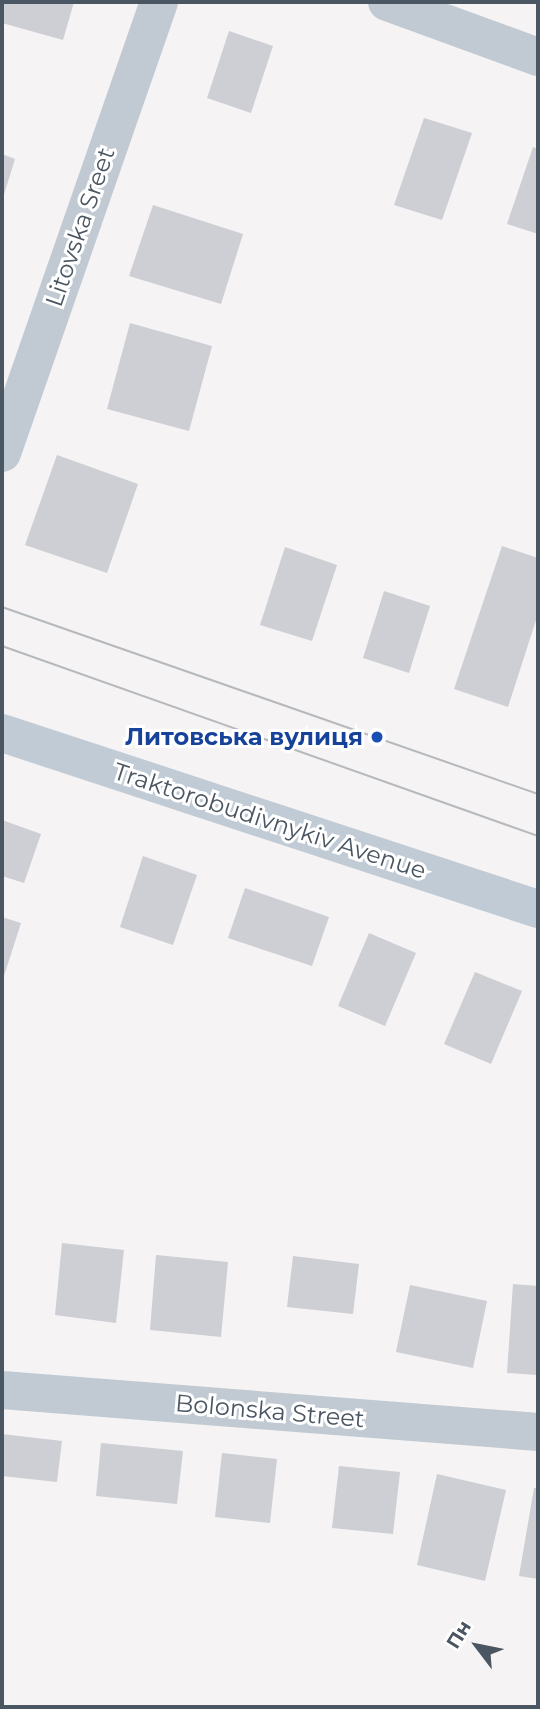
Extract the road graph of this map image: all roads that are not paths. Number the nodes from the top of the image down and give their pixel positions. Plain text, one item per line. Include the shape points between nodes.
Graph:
1 (159, 2) edge
2 (387, 2) edge
3 (538, 57) edge
4 (2, 453) edge
5 (2, 733) edge
6 (538, 909) edge
7 (2, 1390) edge
8 (538, 1432) edge

1 - 4 street, Litovska Sreet
2 - 3 street
5 - 6 main road, Traktorobudivnykiv Avenue
7 - 8 street, Bolonska Street

